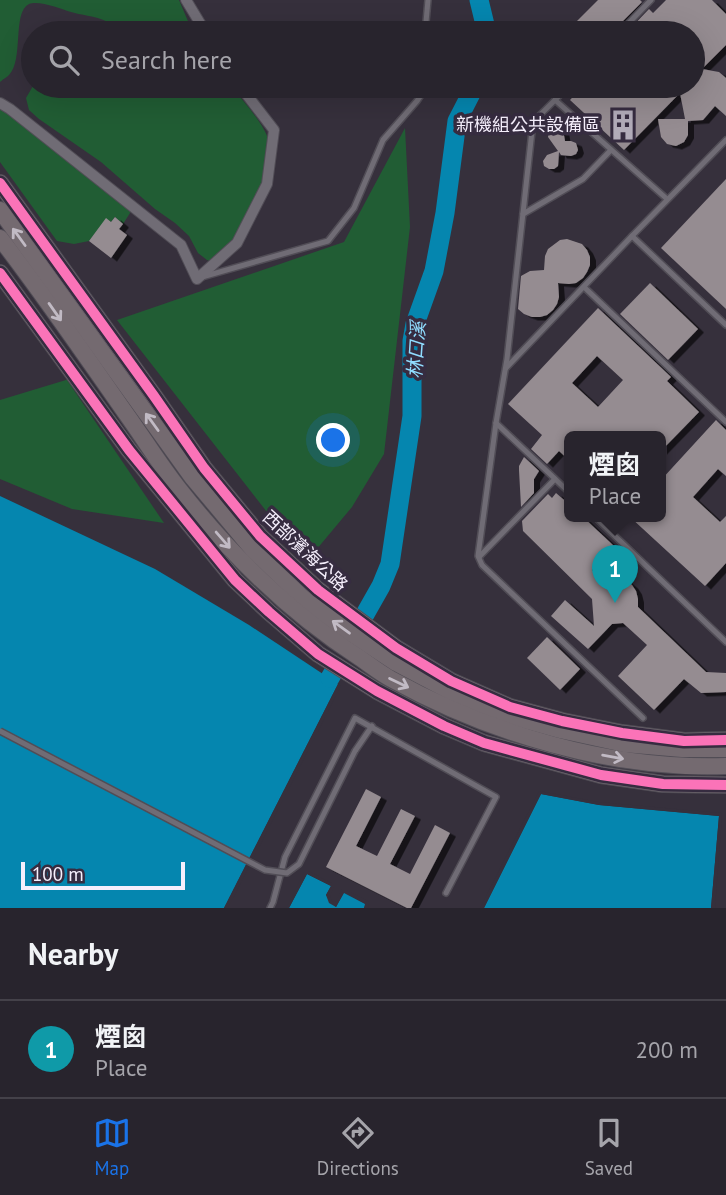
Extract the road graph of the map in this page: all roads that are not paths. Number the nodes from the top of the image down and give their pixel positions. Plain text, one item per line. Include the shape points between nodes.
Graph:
1 (186, 0) edge
2 (428, 0) edge
3 (651, 0) edge
4 (199, 21) edge
5 (426, 21) edge
6 (631, 21) edge
7 (249, 98) edge
8 (419, 98) edge
9 (555, 100) joint
10 (0, 103) edge
11 (726, 140) edge
12 (611, 150) junction
13 (0, 183) edge
14 (667, 199) junction
15 (0, 210) edge
16 (523, 214) junction
17 (632, 236) junction
18 (0, 238) edge
19 (0, 273) edge
20 (197, 279) junction
21 (584, 287) junction
22 (726, 325) edge
23 (505, 370) junction
24 (726, 422) edge
25 (496, 423) junction
26 (555, 479) junction
27 (564, 488) edge
28 (600, 522) edge
29 (479, 558) junction
30 (726, 642) edge
31 (643, 718) dead end
32 (372, 726) junction
33 (0, 731) edge
34 (726, 740) edge
35 (726, 748) edge
36 (726, 766) edge
37 (726, 785) edge
38 (446, 893) dead end
39 (270, 908) edge

1 - 4 street
2 - 5 lane
3 - 6 lane
7 - 20 street via 274,130 267,184 237,243
8 - 20 lane via 383,140 354,208 328,241
9 - 12 lane
9 - 16 lane via 533,122
10 - 20 street via 181,244
11 - 14 lane
12 - 14 lane
12 - 16 lane via 583,179
13 - 34 main road, 西部濱海公路 via 204,468 260,536 318,590 396,648 451,681 510,707 622,733 684,741
14 - 17 lane
35 -> 15 highway via 624,744 506,715 451,692 346,631 254,551 192,477
16 - 23 lane
17 - 21 lane
17 - 22 lane
18 -> 36 highway via 178,488 239,559 338,644 390,678 509,732 619,759
19 - 37 main road via 129,450 235,580 318,654 377,691 484,743 601,775 663,784
21 - 23 lane
21 - 24 lane
23 - 25 lane
25 - 26 lane
25 - 29 lane
26 - 27 lane
26 - 29 lane
28 - 30 lane
29 - 31 lane
32 - 33 lane, bridge via 299,864 287,873 265,870
32 - 38 lane via 496,797
32 - 39 lane via 355,718 285,857

